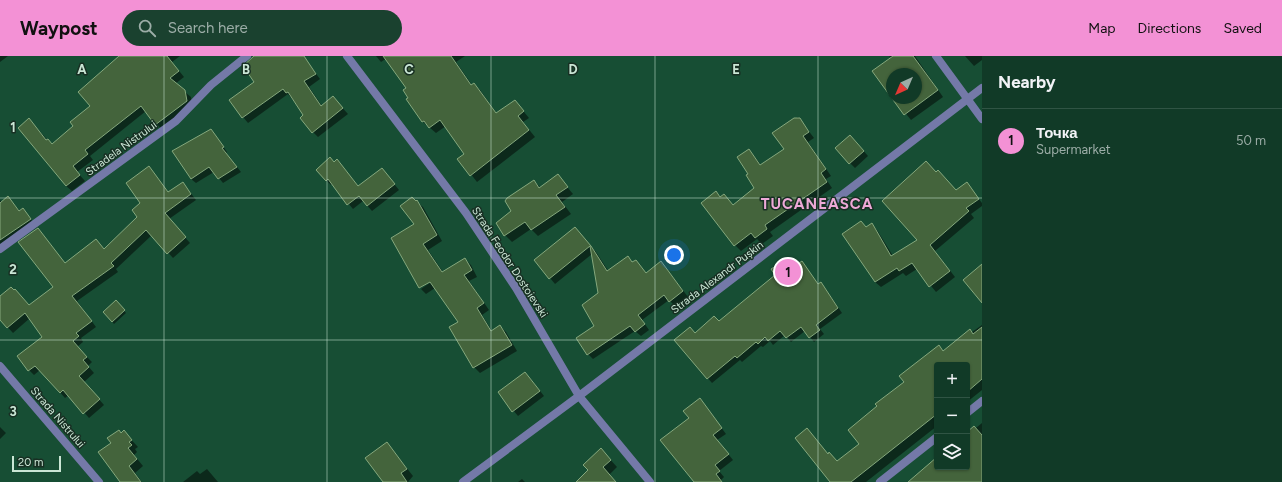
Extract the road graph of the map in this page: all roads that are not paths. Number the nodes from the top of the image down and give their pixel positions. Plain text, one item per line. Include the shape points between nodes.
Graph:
1 (246, 56) edge
2 (347, 56) edge
3 (936, 56) edge
4 (982, 88) edge
5 (968, 100) junction
6 (982, 119) edge
7 (0, 249) edge
8 (0, 366) edge
9 (579, 396) junction
10 (982, 401) edge
11 (970, 411) edge
12 (934, 439) edge
13 (99, 482) edge
14 (463, 482) edge
15 (650, 482) edge
16 (880, 482) edge

1 - 7 street, Stradela Nistrului via 211,85 176,121
2 - 9 street, Strada Feodor Dostoievski via 474,225 516,288
3 - 5 street
4 - 5 street, Strada Alexandr Pușkin
5 - 6 street
5 - 9 street, Strada Alexandr Pușkin
8 - 13 street, Strada Nistrului
9 - 14 street, Strada Alexandr Pușkin
9 - 15 street, Strada Feodor Dostoievski
10 - 11 street
12 - 16 street

